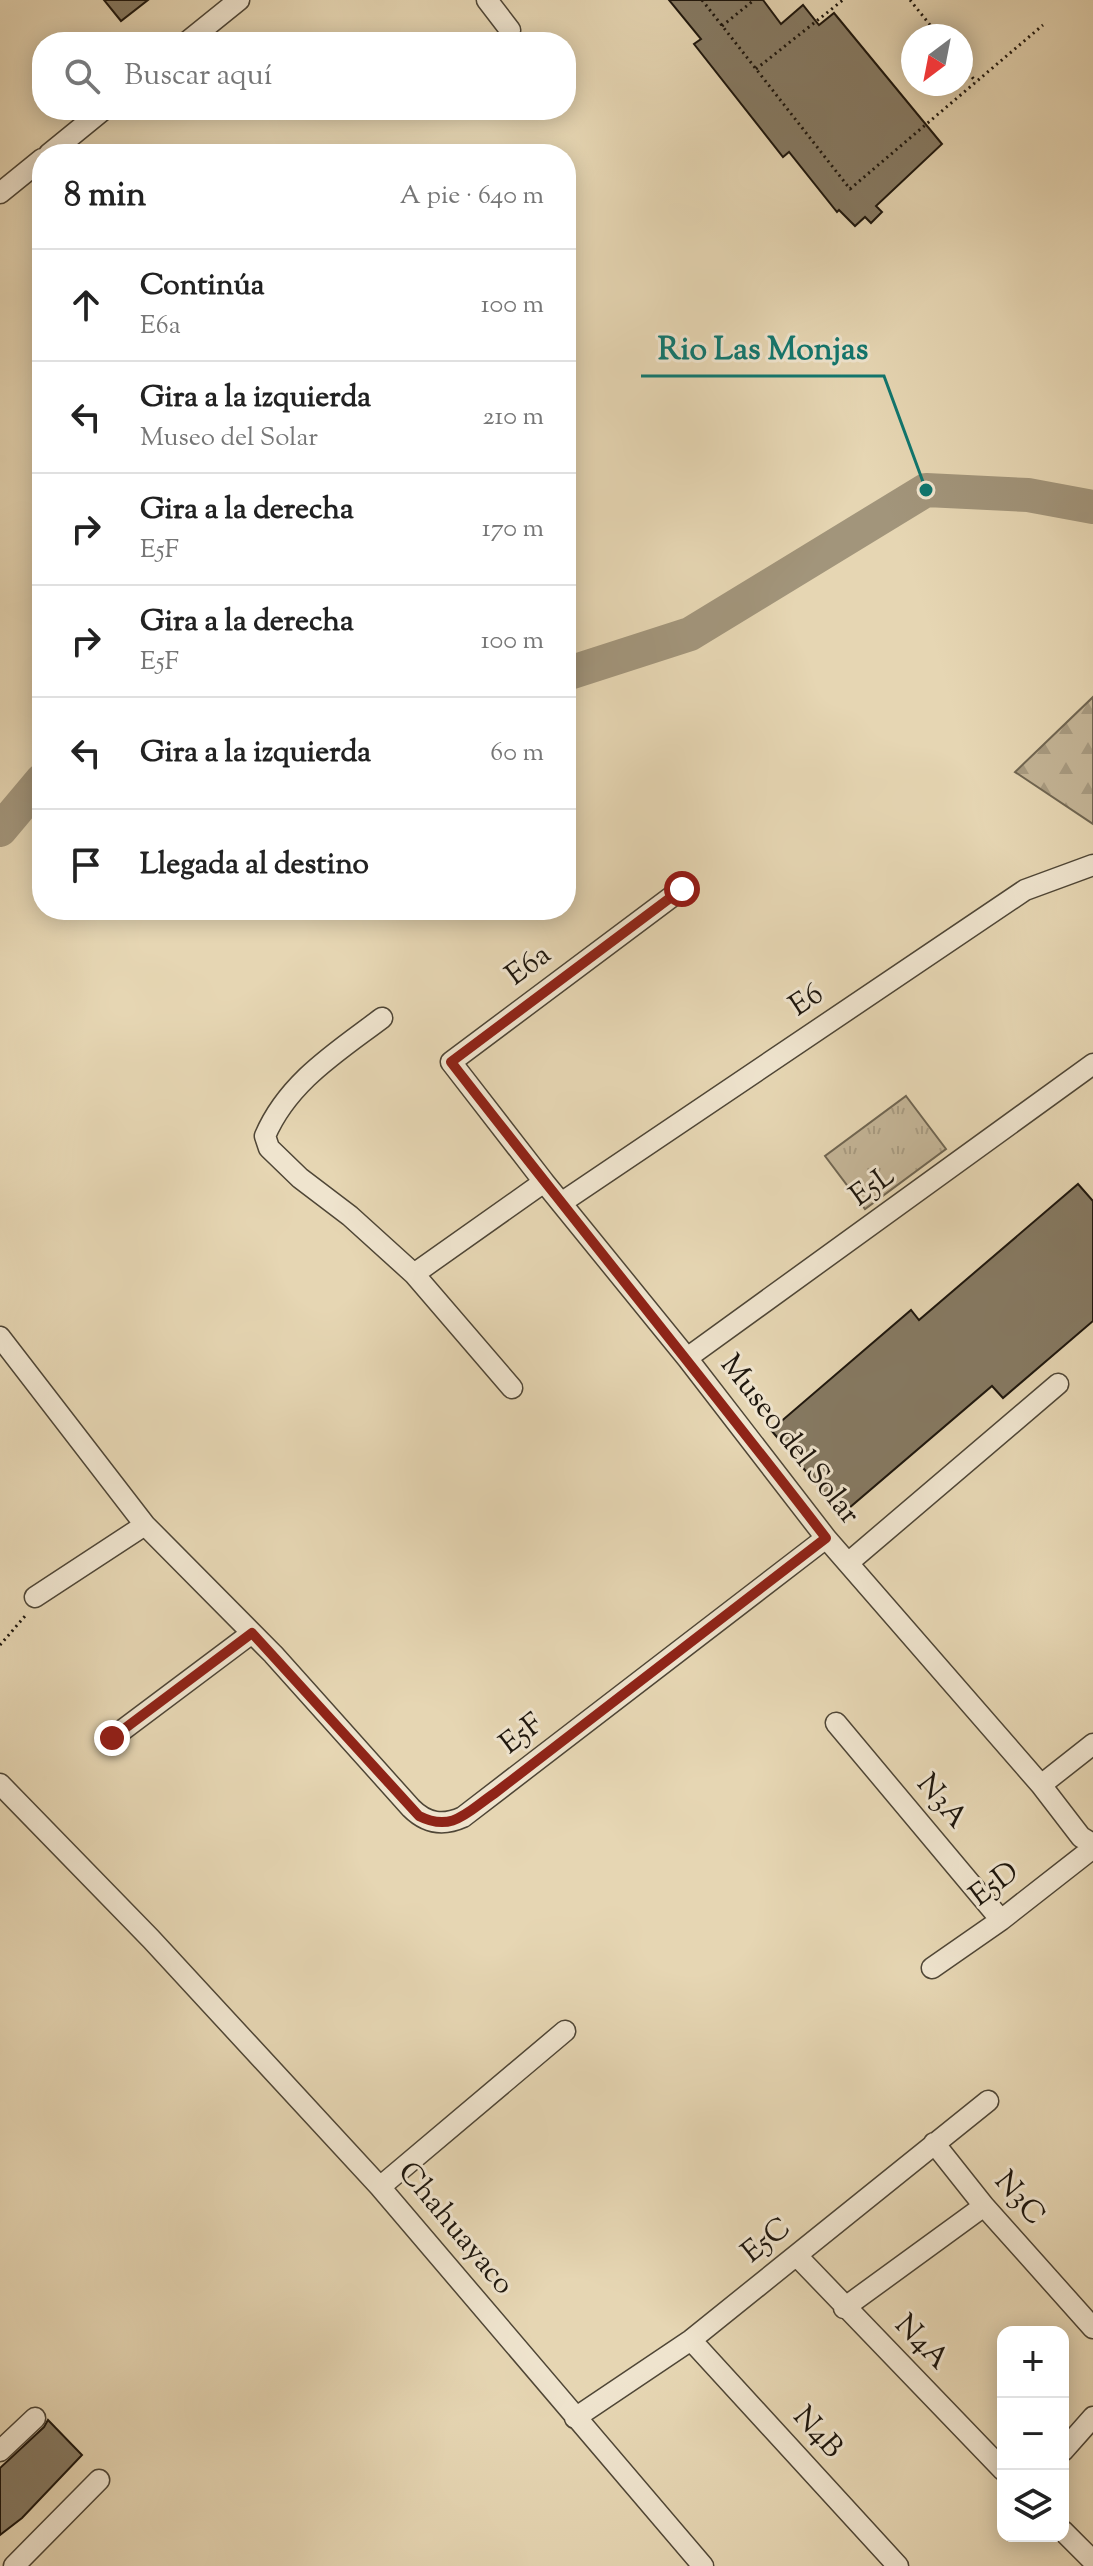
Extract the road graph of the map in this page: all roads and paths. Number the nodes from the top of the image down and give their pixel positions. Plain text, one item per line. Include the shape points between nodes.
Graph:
1 (239, 0) edge
2 (487, 0) edge
3 (702, 0) edge
4 (754, 0) edge
5 (843, 0) edge
6 (910, 0) edge
7 (929, 24) edge
8 (1043, 25) dead end
9 (722, 26) junction
10 (510, 30) dead end
11 (199, 32) edge
12 (756, 69) junction
13 (973, 78) edge
14 (976, 82) junction
15 (91, 120) edge
16 (61, 144) edge
17 (32, 167) edge
18 (1, 190) edge
19 (1093, 865) edge
20 (682, 889) dead end
21 (382, 1018) dead end
22 (451, 1062) joint
23 (1093, 1064) edge
24 (544, 1182) junction
25 (561, 1203) junction
26 (414, 1274) junction
27 (0, 1337) edge
28 (687, 1358) junction
29 (1058, 1384) dead end
30 (512, 1388) dead end
31 (145, 1525) junction
32 (826, 1538) junction
33 (848, 1563) junction
34 (35, 1597) joint
35 (252, 1633) junction
36 (0, 1645) edge
37 (836, 1723) dead end
38 (112, 1738) dead end
39 (1093, 1744) edge
40 (0, 1784) edge
41 (1041, 1785) junction
42 (1093, 1846) edge
43 (1001, 1920) junction
44 (932, 1968) dead end
45 (565, 2031) dead end
46 (988, 2101) dead end
47 (934, 2143) junction
48 (380, 2187) junction
49 (984, 2206) junction
50 (797, 2256) junction
51 (844, 2308) junction
52 (1093, 2328) edge
53 (691, 2340) junction
54 (1093, 2417) edge
55 (35, 2418) dead end
56 (575, 2418) junction
57 (1069, 2444) edge
58 (0, 2451) edge
59 (997, 2464) edge
60 (99, 2480) dead end
61 (1069, 2538) edge
62 (1086, 2556) edge
63 (14, 2566) edge
64 (703, 2566) edge
65 (898, 2566) edge

1 - 11 street
2 - 10 street
3 - 9 path
4 - 9 path
5 - 12 path
6 - 7 path
8 - 14 path
9 - 12 path
12 - 14 path via 850,189
13 - 14 path
15 - 16 street
17 - 18 street
19 - 25 street, E6 via 1025,890
20 - 22 street, E6a
21 - 26 street via 312,1070 287,1097 265,1136 269,1148 300,1178
22 - 24 street, Museo del Solar
23 - 28 street, E5L
24 - 25 street, Museo del Solar
24 - 26 street
25 - 28 street, Museo del Solar
26 - 30 street
27 - 31 street, E5F
28 - 32 street, Museo del Solar
29 - 33 street
31 - 34 street
31 - 35 street, E5F
32 - 33 street, Museo del Solar
32 - 35 street, E5F via 495,1793 442,1824 419,1816
33 - 41 street, Museo del Solar
34 - 36 path
35 - 38 street
37 - 43 street, N3A
39 - 41 street
40 - 48 street, Chahuayaco
41 - 42 street, Museo del Solar
42 - 43 street, E5D
43 - 44 street, E5D
45 - 48 street
46 - 47 street, E5C
47 - 49 street, N3C
47 - 50 street, E5C
48 - 56 street, Chahuayaco
49 - 51 street
49 - 52 street, N3C
50 - 51 street, N4A
50 - 53 street, E5C
51 - 59 street, N4A
53 - 56 street, E5C
53 - 65 street, N4B
54 - 57 street
55 - 58 street
56 - 64 street, Chahuayaco
60 - 63 street
61 - 62 street

